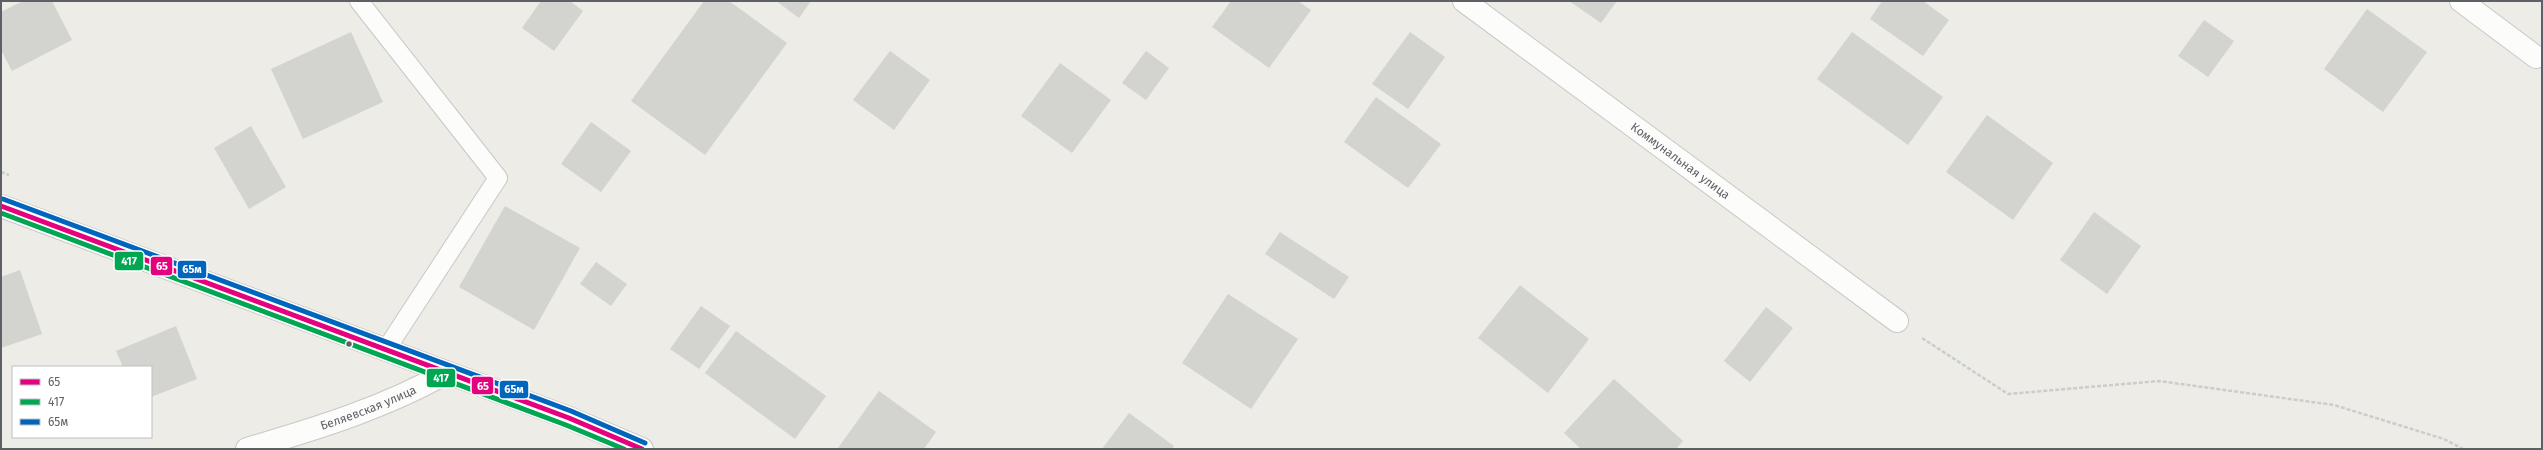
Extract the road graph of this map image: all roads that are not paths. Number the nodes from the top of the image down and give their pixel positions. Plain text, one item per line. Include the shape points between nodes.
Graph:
1 (359, 1) edge
2 (1464, 1) edge
3 (2461, 1) edge
4 (2536, 57) dead end
5 (1, 206) edge
6 (1896, 321) road end
7 (385, 351) junction
8 (446, 373) junction
9 (247, 449) edge
10 (642, 449) edge

1 - 7 lane via 498,178
2 - 6 street, Коммунальная улица
3 - 4 street
5 - 7 street
7 - 8 street
8 - 9 street, Беляевская улица via 429,383 332,423
8 - 10 street via 569,418

